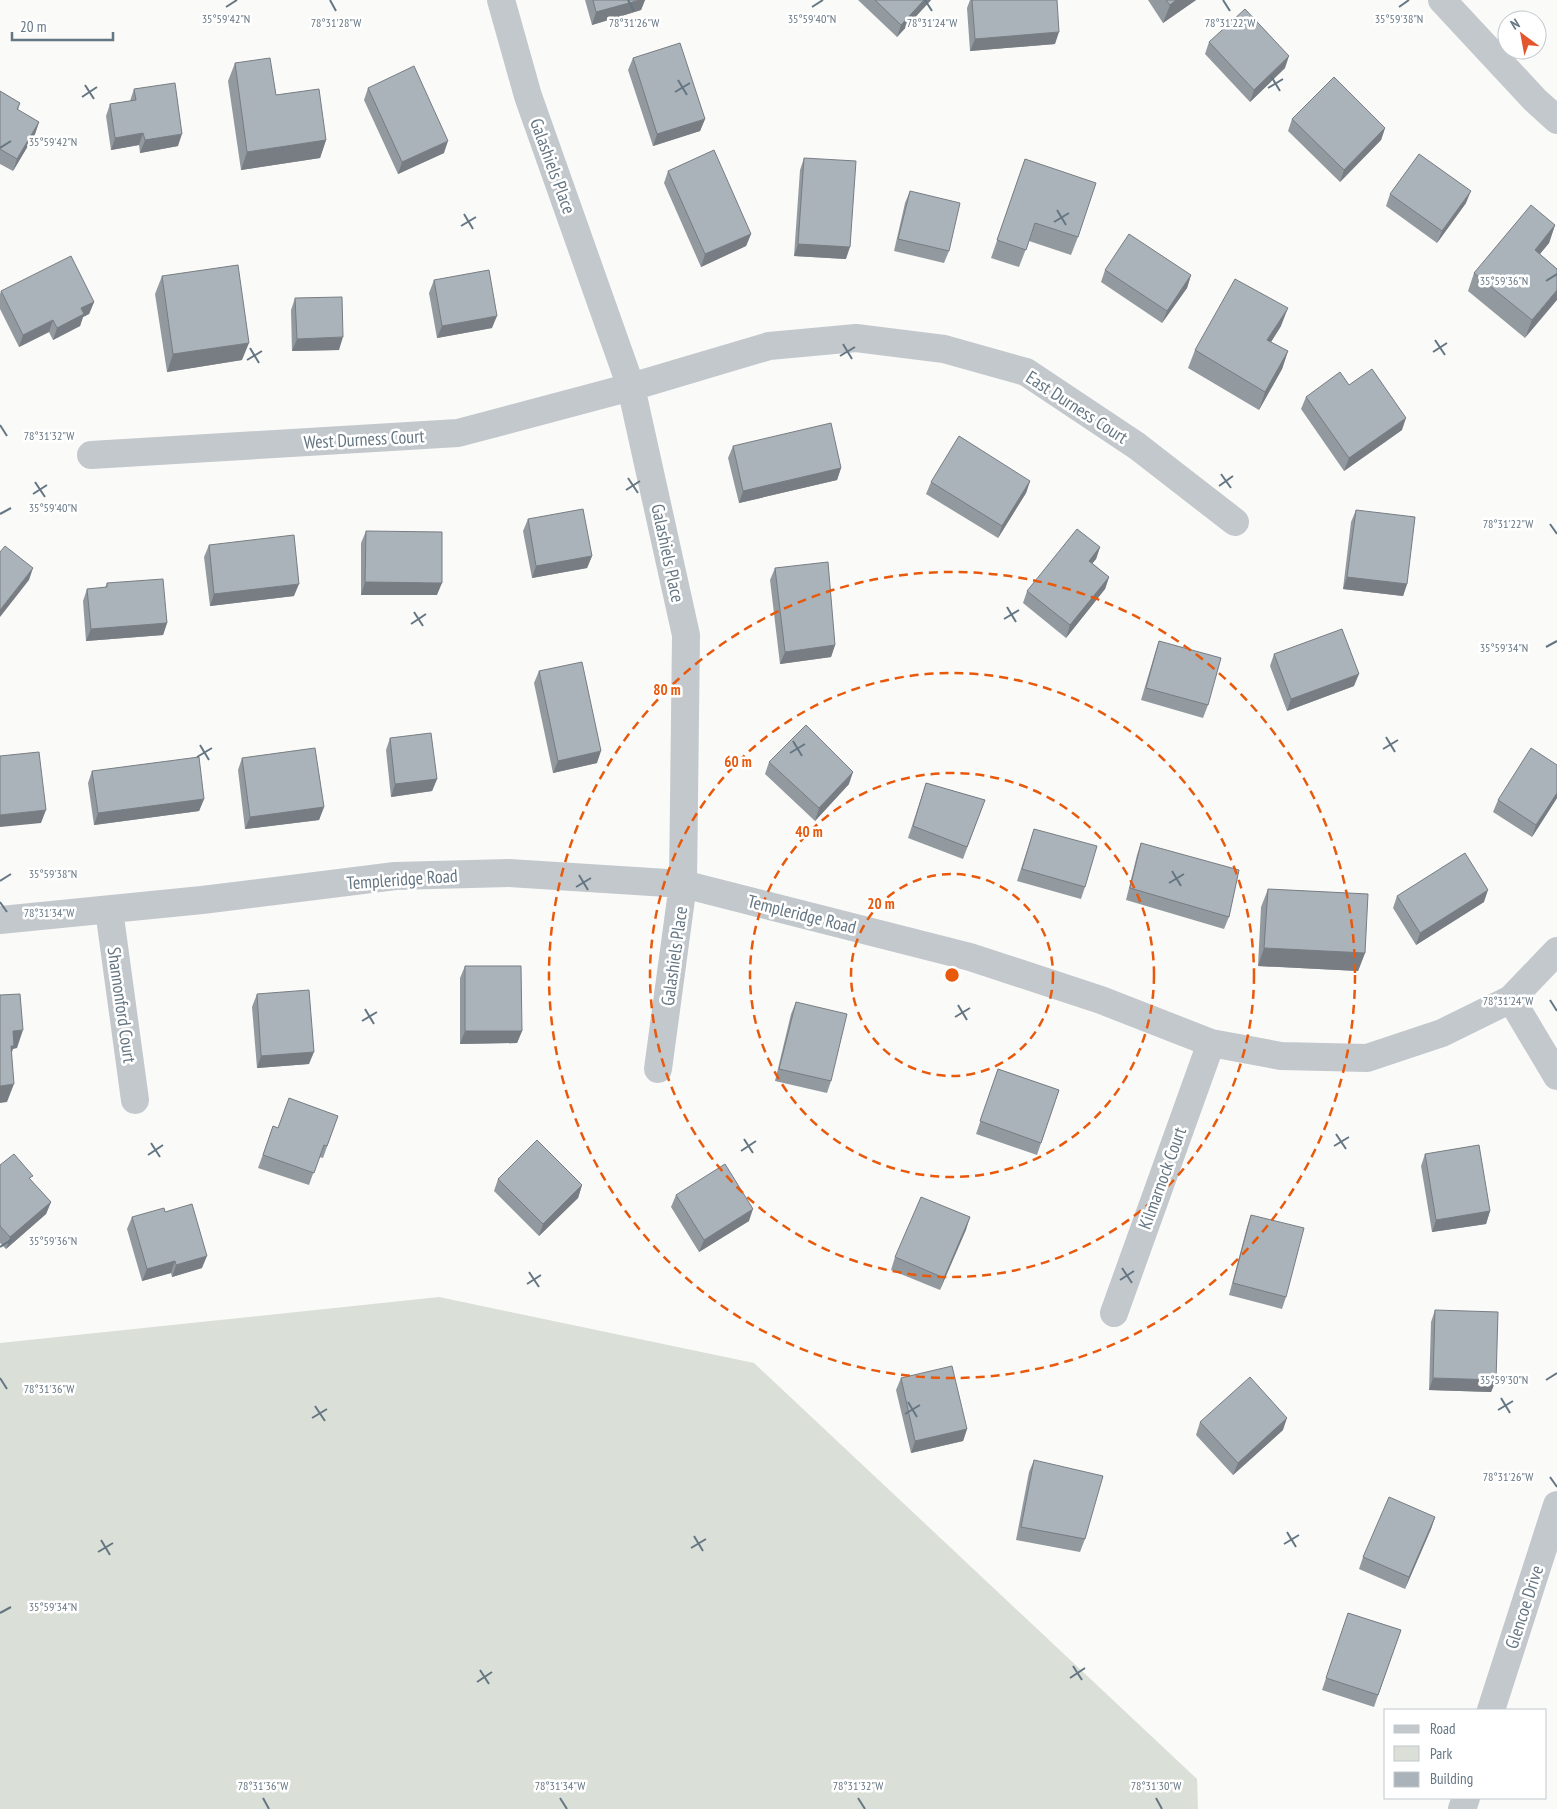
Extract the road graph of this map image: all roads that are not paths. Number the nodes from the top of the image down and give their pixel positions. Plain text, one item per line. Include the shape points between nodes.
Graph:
1 (501, 0) edge
2 (1442, 0) edge
3 (1557, 120) edge
4 (632, 387) junction
5 (91, 455) dead end
6 (1235, 522) dead end
7 (683, 884) junction
8 (109, 910) junction
9 (0, 920) edge
10 (1557, 951) edge
11 (1512, 999) junction
12 (1211, 1043) junction
13 (658, 1069) dead end
14 (1557, 1076) edge
15 (135, 1100) dead end
16 (1114, 1313) dead end
17 (1557, 1505) edge
18 (1491, 1709) edge

1 - 4 street, Galashiels Place via 528,96
2 - 3 street
4 - 5 street, West Durness Court via 458,433
4 - 6 street, East Durness Court via 769,346 856,338 944,349 1026,372 1137,446
4 - 7 street, Galashiels Place via 686,635
7 - 8 street, Templeridge Road via 510,873 395,876
7 - 12 street, Templeridge Road via 970,957 1102,1000
7 - 13 street, Galashiels Place
8 - 9 street, Templeridge Road
8 - 15 street, Shannonford Court
10 - 11 street, Templeridge Road
11 - 12 street, Templeridge Road via 1442,1033 1367,1058 1282,1056
11 - 14 street
12 - 16 street, Kilmarnock Court
17 - 18 street, Glencoe Drive

